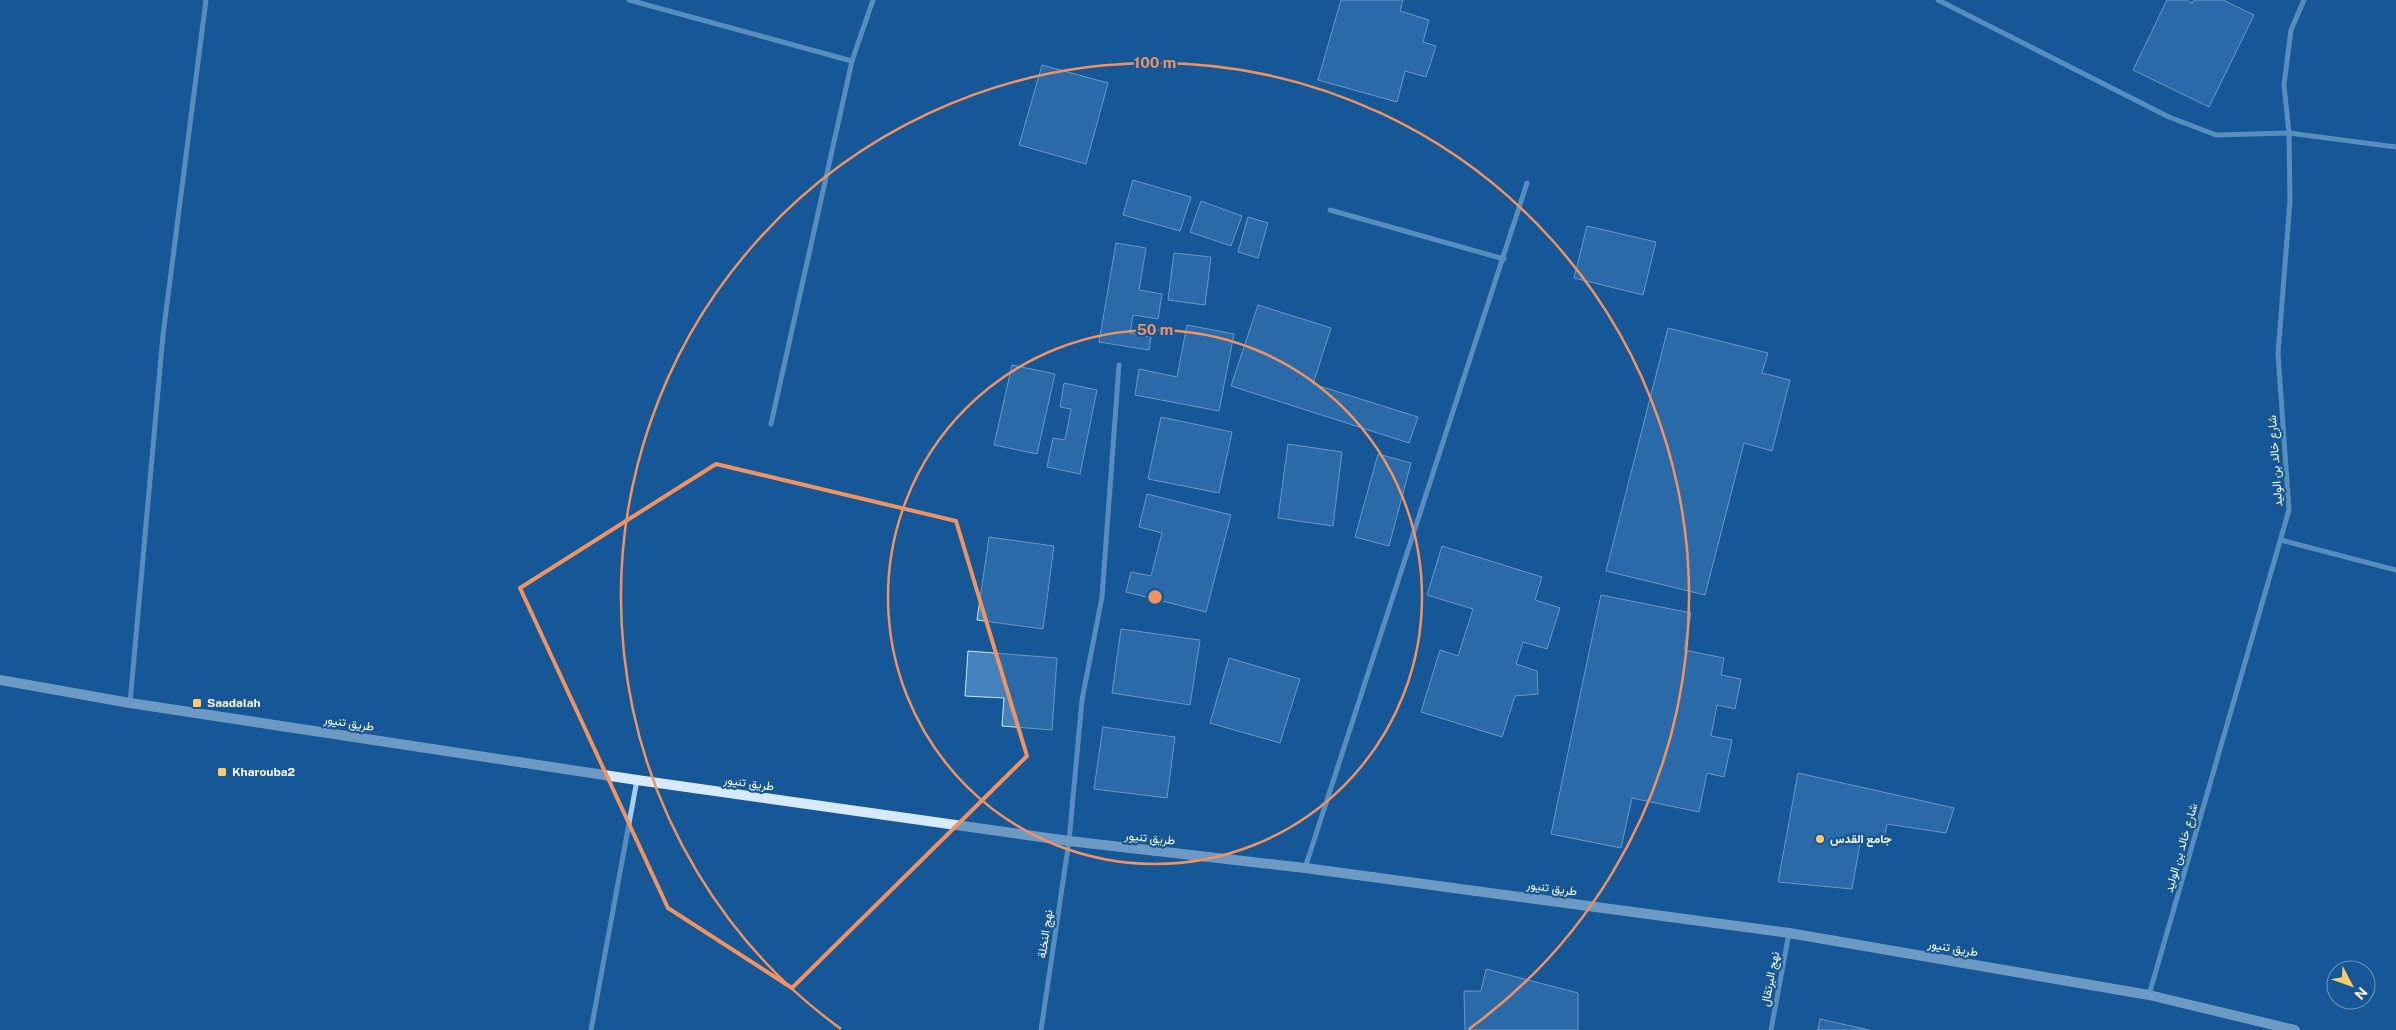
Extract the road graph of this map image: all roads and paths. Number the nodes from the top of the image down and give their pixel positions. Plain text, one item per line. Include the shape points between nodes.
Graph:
1 (206, 0) edge
2 (629, 0) edge
3 (873, 0) edge
4 (1938, 0) edge
5 (2304, 0) edge
6 (852, 61) junction
7 (2289, 133) junction
8 (2396, 147) edge
9 (1527, 183) dead end
10 (1330, 210) dead end
11 (1504, 259) junction
12 (1119, 365) dead end
13 (771, 424) dead end
14 (2281, 540) junction
15 (2396, 570) edge
16 (0, 680) edge
17 (130, 703) junction
18 (637, 780) junction
19 (1069, 841) junction
20 (1305, 868) junction
21 (1790, 933) junction
22 (2149, 995) junction
23 (590, 1030) edge
24 (1041, 1030) edge
25 (1771, 1030) edge
26 (2295, 1030) edge

1 - 17 street via 163,335
2 - 6 street
3 - 6 street
4 - 7 street via 2169,117 2216,136
5 - 7 street, شارع خالد بن الوليد via 2291,30 2284,85
6 - 13 street
7 - 8 street
7 - 14 street, شارع خالد بن الوليد via 2290,201 2278,354 2289,510
9 - 11 street
10 - 11 street
11 - 20 street
12 - 19 street, نهج النخلة via 1102,597 1082,700
14 - 15 street
14 - 22 street, شارع خالد بن الوليد
16 - 17 main road, طريق تنيور
17 - 18 main road, طريق تنيور
18 - 19 main road, طريق تنيور
18 - 23 street
19 - 20 main road, طريق تنيور
19 - 24 street, نهج النخلة
20 - 21 main road, طريق تنيور
21 - 22 main road, طريق تنيور
21 - 25 street, نهج البرتقال
22 - 26 main road, طريق تنيور

